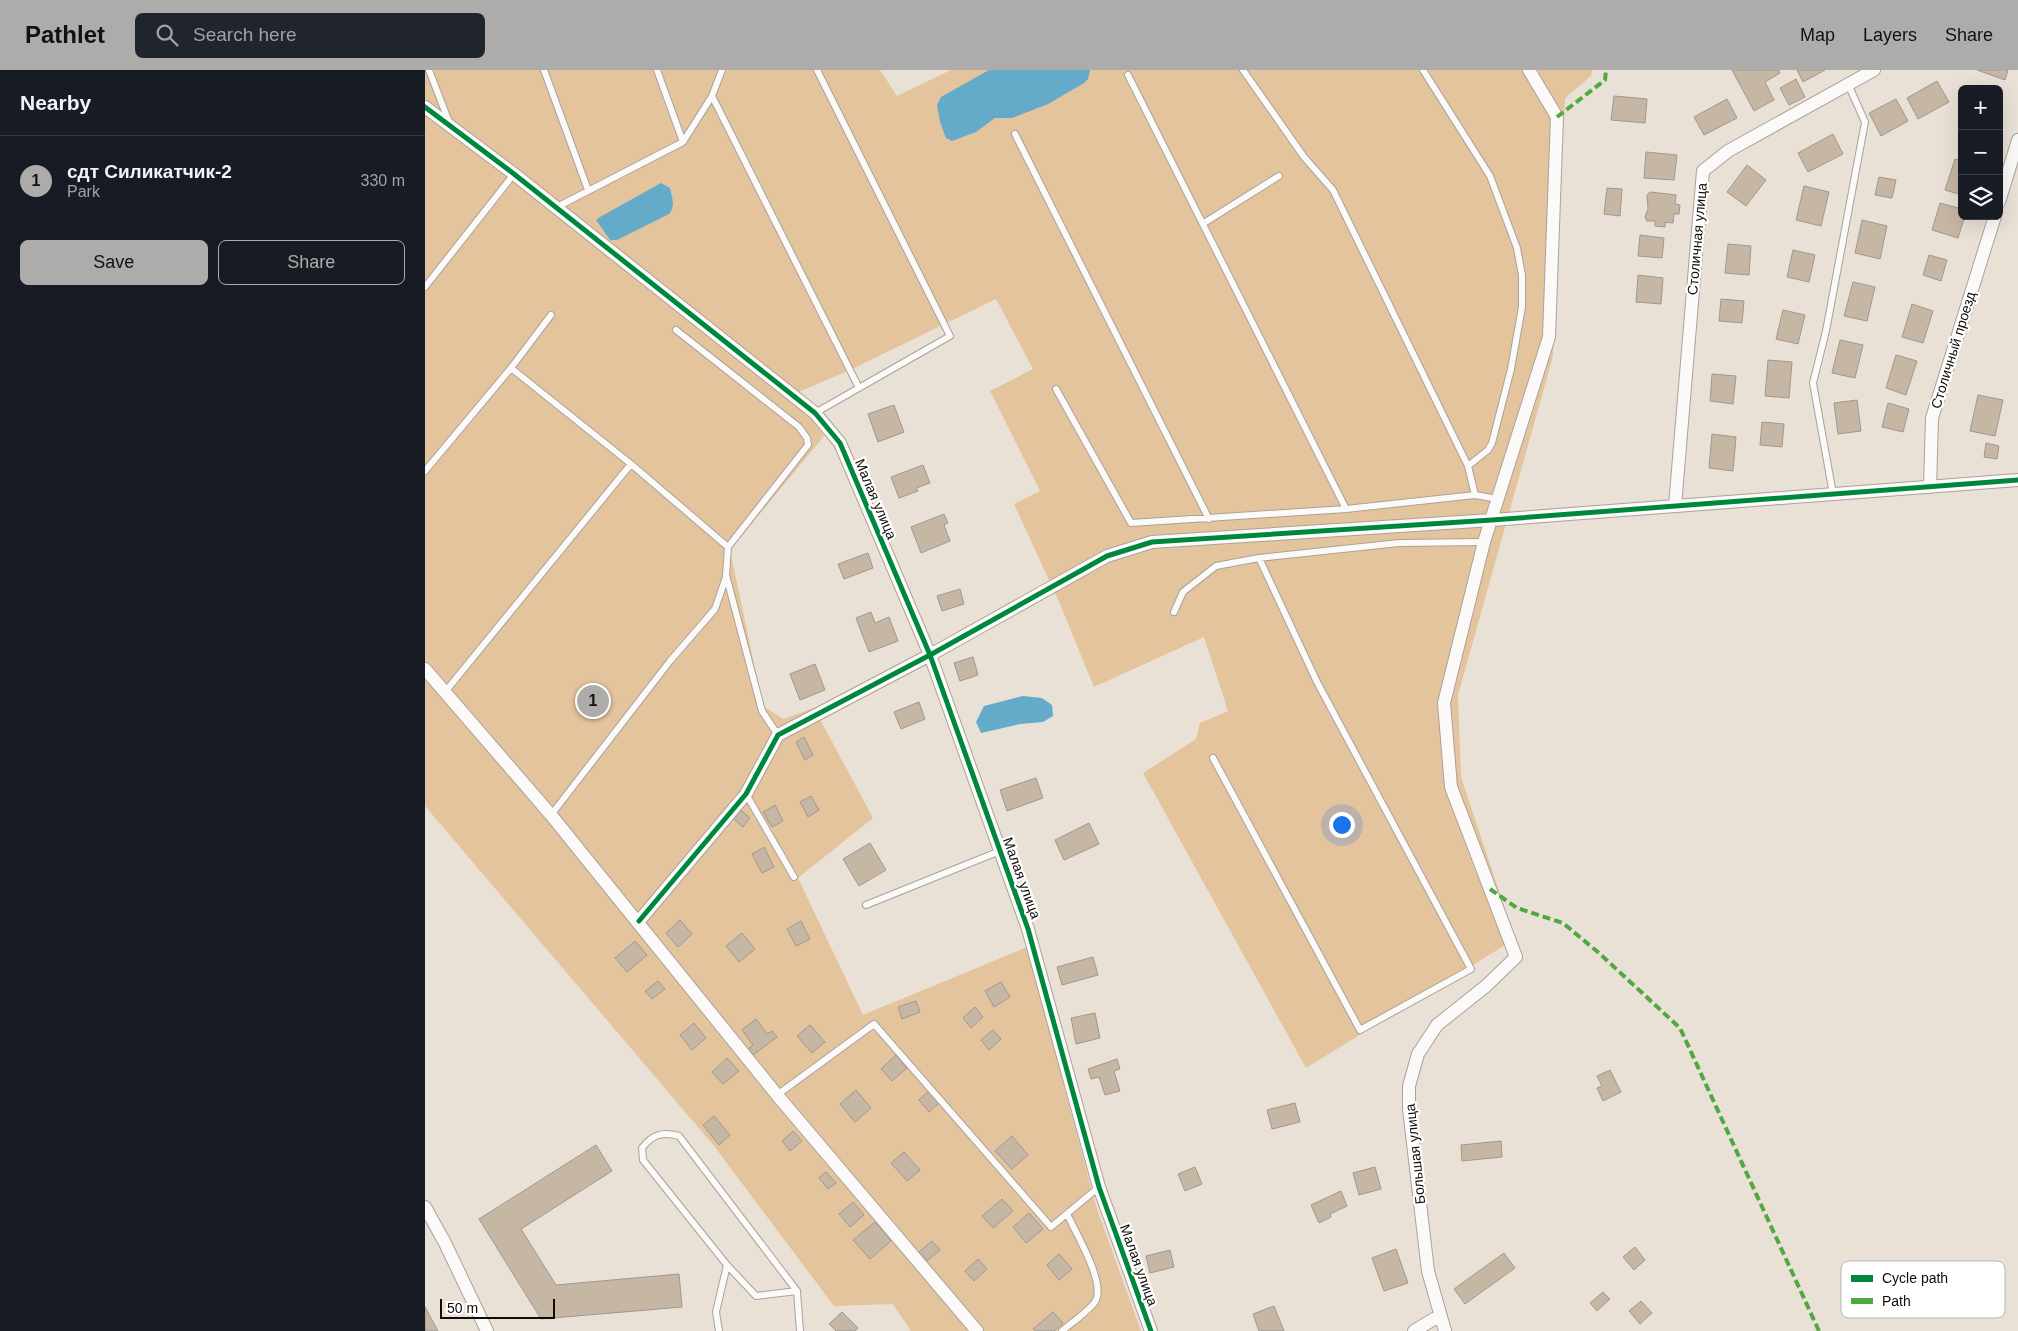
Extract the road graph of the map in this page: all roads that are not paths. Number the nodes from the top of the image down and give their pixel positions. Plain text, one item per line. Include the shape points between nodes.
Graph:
1 (429, 70) edge
2 (544, 70) edge
3 (657, 70) edge
4 (721, 70) edge
5 (817, 70) edge
6 (1243, 70) edge
7 (1423, 70) edge
8 (1529, 70) edge
9 (1874, 70) edge
10 (1128, 75) dead end
11 (1849, 84) junction
12 (712, 96) junction
13 (426, 110) edge
14 (451, 126) junction
15 (1015, 134) dead end
16 (2018, 140) edge
17 (683, 142) junction
18 (514, 174) junction
19 (1279, 176) dead end
20 (2003, 189) edge
21 (588, 190) junction
22 (555, 208) junction
23 (1994, 220) edge
24 (1204, 223) junction
25 (425, 287) edge
26 (551, 316) dead end
27 (676, 330) dead end
28 (511, 368) junction
29 (859, 388) junction
30 (1056, 389) dead end
31 (815, 413) junction
32 (631, 464) junction
33 (1468, 466) junction
34 (425, 470) edge
35 (2018, 480) edge
36 (1930, 487) junction
37 (1833, 494) junction
38 (1475, 495) junction
39 (1498, 499) junction
40 (1675, 506) junction
41 (1347, 509) junction
42 (1209, 518) junction
43 (1492, 520) junction
44 (1483, 542) junction
45 (728, 547) junction
46 (1259, 558) junction
47 (727, 575) junction
48 (1174, 612) dead end
49 (930, 655) junction
50 (425, 669) edge
51 (445, 692) junction
52 (778, 735) junction
53 (1213, 758) dead end
54 (745, 794) junction
55 (551, 815) junction
56 (1000, 851) junction
57 (794, 877) dead end
58 (866, 905) dead end
59 (639, 921) junction
60 (777, 1095) junction
61 (1099, 1187) junction
62 (425, 1207) edge
63 (1067, 1214) junction
64 (727, 1265) junction
65 (797, 1291) junction
66 (1439, 1316) junction
67 (487, 1331) edge
68 (719, 1331) edge
69 (800, 1331) edge
70 (977, 1331) edge
71 (1062, 1331) edge
72 (1151, 1331) edge
73 (1414, 1331) edge
74 (1445, 1331) edge

1 - 14 lane
2 - 21 lane
3 - 17 lane
4 - 12 lane
5 - 29 lane via 950,336
6 - 33 lane via 1305,157 1333,190
7 - 33 lane via 1490,176 1517,248 1523,275 1524,290 1517,334 1492,443
8 - 39 street via 1557,117 1549,337
9 - 11 street, Столичная улица
10 - 24 lane
11 - 37 lane via 1865,122 1813,384
11 - 40 street, Столичная улица via 1728,151 1703,171
12 - 17 lane
12 - 29 lane
13 - 14 street, Малая улица
14 - 18 street, Малая улица
15 - 42 lane
16 - 20 street
17 - 21 lane
18 - 22 street, Малая улица
18 - 25 lane
19 - 24 lane
21 - 22 lane
22 - 31 street, Малая улица
23 - 36 street, Столичный проезд via 1932,418
24 - 41 lane
26 - 28 lane
27 - 45 lane via 799,427 807,438 808,445
28 - 32 lane
28 - 34 lane
29 - 31 lane
30 - 42 lane via 1131,523
31 - 49 street, Малая улица via 840,443
32 - 45 lane
32 - 51 lane
33 - 38 lane
35 - 36 street
36 - 37 street
37 - 40 street
38 - 39 lane
38 - 41 lane
39 - 43 street
40 - 43 street
41 - 42 lane
43 - 44 street
43 - 49 street via 1153,542 1107,556
44 - 46 lane via 1399,543
44 - 66 street, Большая улица via 1444,703 1451,787 1516,957 1437,1025 1418,1054 1409,1086 1428,1271
45 - 47 lane
46 - 48 lane via 1217,566 1183,592
46 - 53 lane via 1317,682 1471,969 1360,1030
47 - 52 lane via 762,711
47 - 55 lane via 715,609 670,661
49 - 52 street
49 - 56 street, Малая улица
50 - 51 street
51 - 55 street
52 - 54 street
54 - 57 lane
54 - 59 street
55 - 59 street
56 - 58 lane
56 - 61 street, Малая улица via 1028,929
59 - 60 street
60 - 63 lane via 874,1024 1051,1227
60 - 70 street
61 - 63 lane
61 - 72 street, Малая улица
62 - 67 street
63 - 71 lane via 1099,1290 1096,1302
64 - 65 lane via 756,1296
64 - 65 lane via 643,1160 642,1148 649,1139 669,1133 679,1136
64 - 68 lane via 716,1312
65 - 69 lane
66 - 73 street
66 - 74 street, Большая улица

